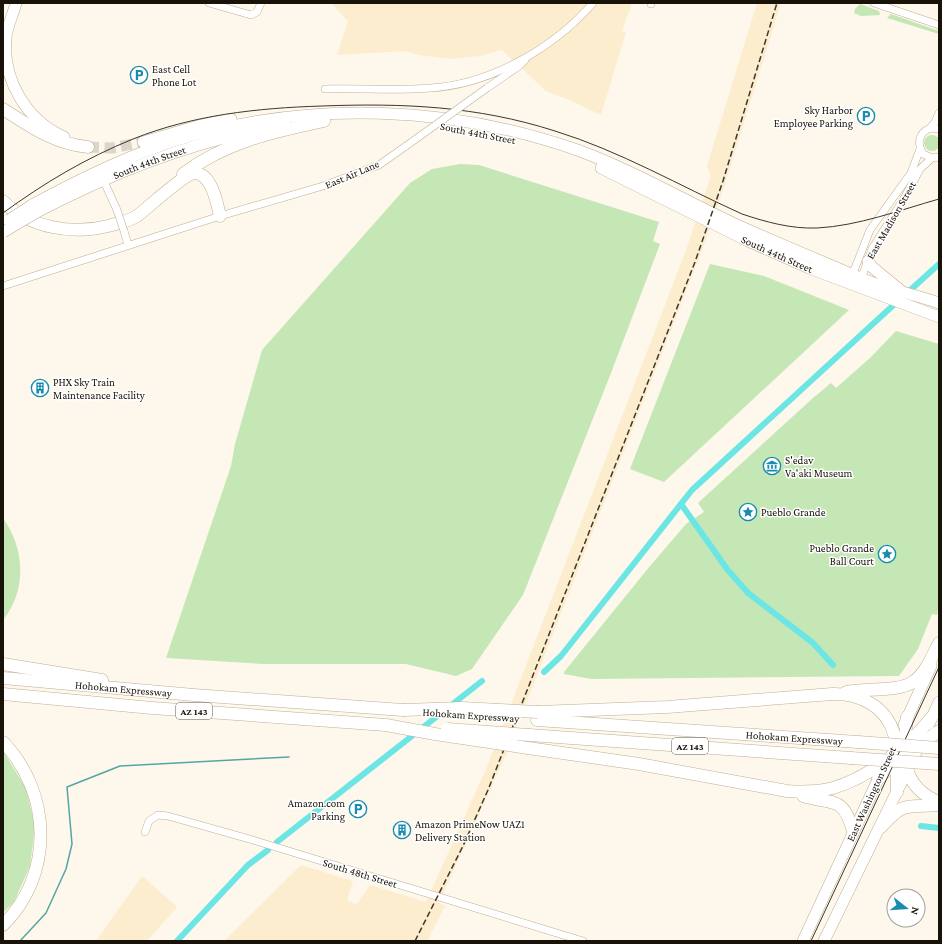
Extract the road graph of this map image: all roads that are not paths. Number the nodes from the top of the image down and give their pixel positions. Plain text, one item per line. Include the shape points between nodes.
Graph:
1 (16, 3) edge
2 (209, 3) edge
3 (261, 3) edge
4 (593, 3) edge
5 (874, 3) edge
6 (939, 25) edge
7 (526, 58) junction
8 (324, 89) dead end
9 (3, 109) edge
10 (939, 113) edge
11 (321, 118) junction
12 (930, 128) junction
13 (939, 129) edge
14 (143, 142) tunnel mouth
15 (88, 147) joint
16 (920, 149) junction
17 (936, 157) edge
18 (102, 176) junction
19 (3, 201) edge
20 (35, 209) junction
21 (220, 216) junction
22 (3, 223) edge
23 (108, 226) junction
24 (3, 232) edge
25 (128, 246) junction
26 (868, 260) junction
27 (855, 281) junction
28 (3, 286) edge
29 (900, 290) junction
30 (939, 303) edge
31 (939, 317) edge
32 (939, 643) edge
33 (939, 648) edge
34 (3, 664) edge
35 (3, 678) edge
36 (3, 694) edge
37 (832, 694) junction
38 (226, 698) junction
39 (939, 702) edge
40 (538, 716) junction
41 (907, 717) joint
42 (932, 717) junction
43 (386, 725) junction
44 (939, 731) edge
45 (3, 742) edge
46 (920, 743) junction
47 (939, 748) edge
48 (897, 752) junction
49 (939, 764) edge
50 (907, 771) junction
51 (878, 779) joint
52 (787, 791) junction
53 (897, 792) junction
54 (939, 802) edge
55 (939, 805) edge
56 (880, 828) junction
57 (853, 831) junction
58 (145, 832) dead end
59 (3, 925) edge
60 (583, 941) edge
61 (803, 941) edge
62 (824, 941) edge

1 - 15 main road via 7,31 6,48 15,90 29,111 45,126
2 - 3 street via 251,15
4 - 7 street, East Air Lane via 567,30
5 - 6 street
7 - 8 street, East Air Lane via 474,80 452,86
7 - 21 street, East Air Lane, bridge via 519,66 378,165 323,186
9 - 15 highway via 52,139 73,146
10 - 12 street
11 - 14 main road via 234,119 198,126
11 - 18 main road, South 44th Street via 247,131
11 - 23 highway via 261,135 223,150 189,170 135,213
11 - 27 main road, South 44th Street via 420,122 484,132 538,146 595,165 748,241
12 - 13 street
12 - 16 street, East Madison Street via 919,137
16 - 17 street via 923,154
16 - 27 street, East Madison Street via 911,173 870,230
17 - 26 street, East Madison Street via 920,169
18 - 20 main road, South 44th Street
18 - 25 street, bridge via 117,210
19 - 23 highway via 29,219 55,228 87,230
20 - 22 main road, South 44th Street, bridge
20 - 24 main road, South 44th Street, bridge
21 - 23 highway via 210,185 202,175 191,174 137,216 127,222
21 - 25 street, East Air Lane
25 - 28 street, East Air Lane
26 - 27 street, East Madison Street
26 - 29 main road via 872,267
27 - 29 main road, South 44th Street
27 - 31 main road, South 44th Street via 888,299
29 - 30 main road, South 44th Street
32 - 37 highway via 925,670 910,683
33 - 41 main road
34 - 38 highway via 82,677 176,688
35 - 38 highway, Hohokam Expressway / AZ 143
36 - 43 highway, Hohokam Expressway / AZ 143
37 - 40 highway
37 - 48 highway via 856,696 873,705 890,725
38 - 40 highway, Hohokam Expressway / AZ 143, bridge
39 - 42 main road, East Washington Street
40 - 47 highway, Hohokam Expressway / AZ 143, bridge
41 - 48 highway
42 - 46 main road, East Washington Street
42 - 48 highway
43 - 49 highway, Hohokam Expressway / AZ 143, bridge
43 - 52 highway, bridge via 650,766
44 - 46 highway
45 - 59 highway via 20,763 31,783 41,830 33,880 19,905
46 - 48 highway
46 - 50 main road, East Washington Street
48 - 50 highway
48 - 51 highway
48 - 52 highway via 861,775 833,788 810,792
48 - 53 highway
50 - 53 main road, East Washington Street
50 - 54 highway via 918,788
51 - 57 main road, East Washington Street
52 - 57 highway via 838,804 846,812
53 - 56 main road, East Washington Street
55 - 56 highway via 904,806
56 - 62 main road, East Washington Street
57 - 61 main road, East Washington Street
58 - 60 street, South 48th Street via 149,821 158,815 186,821

